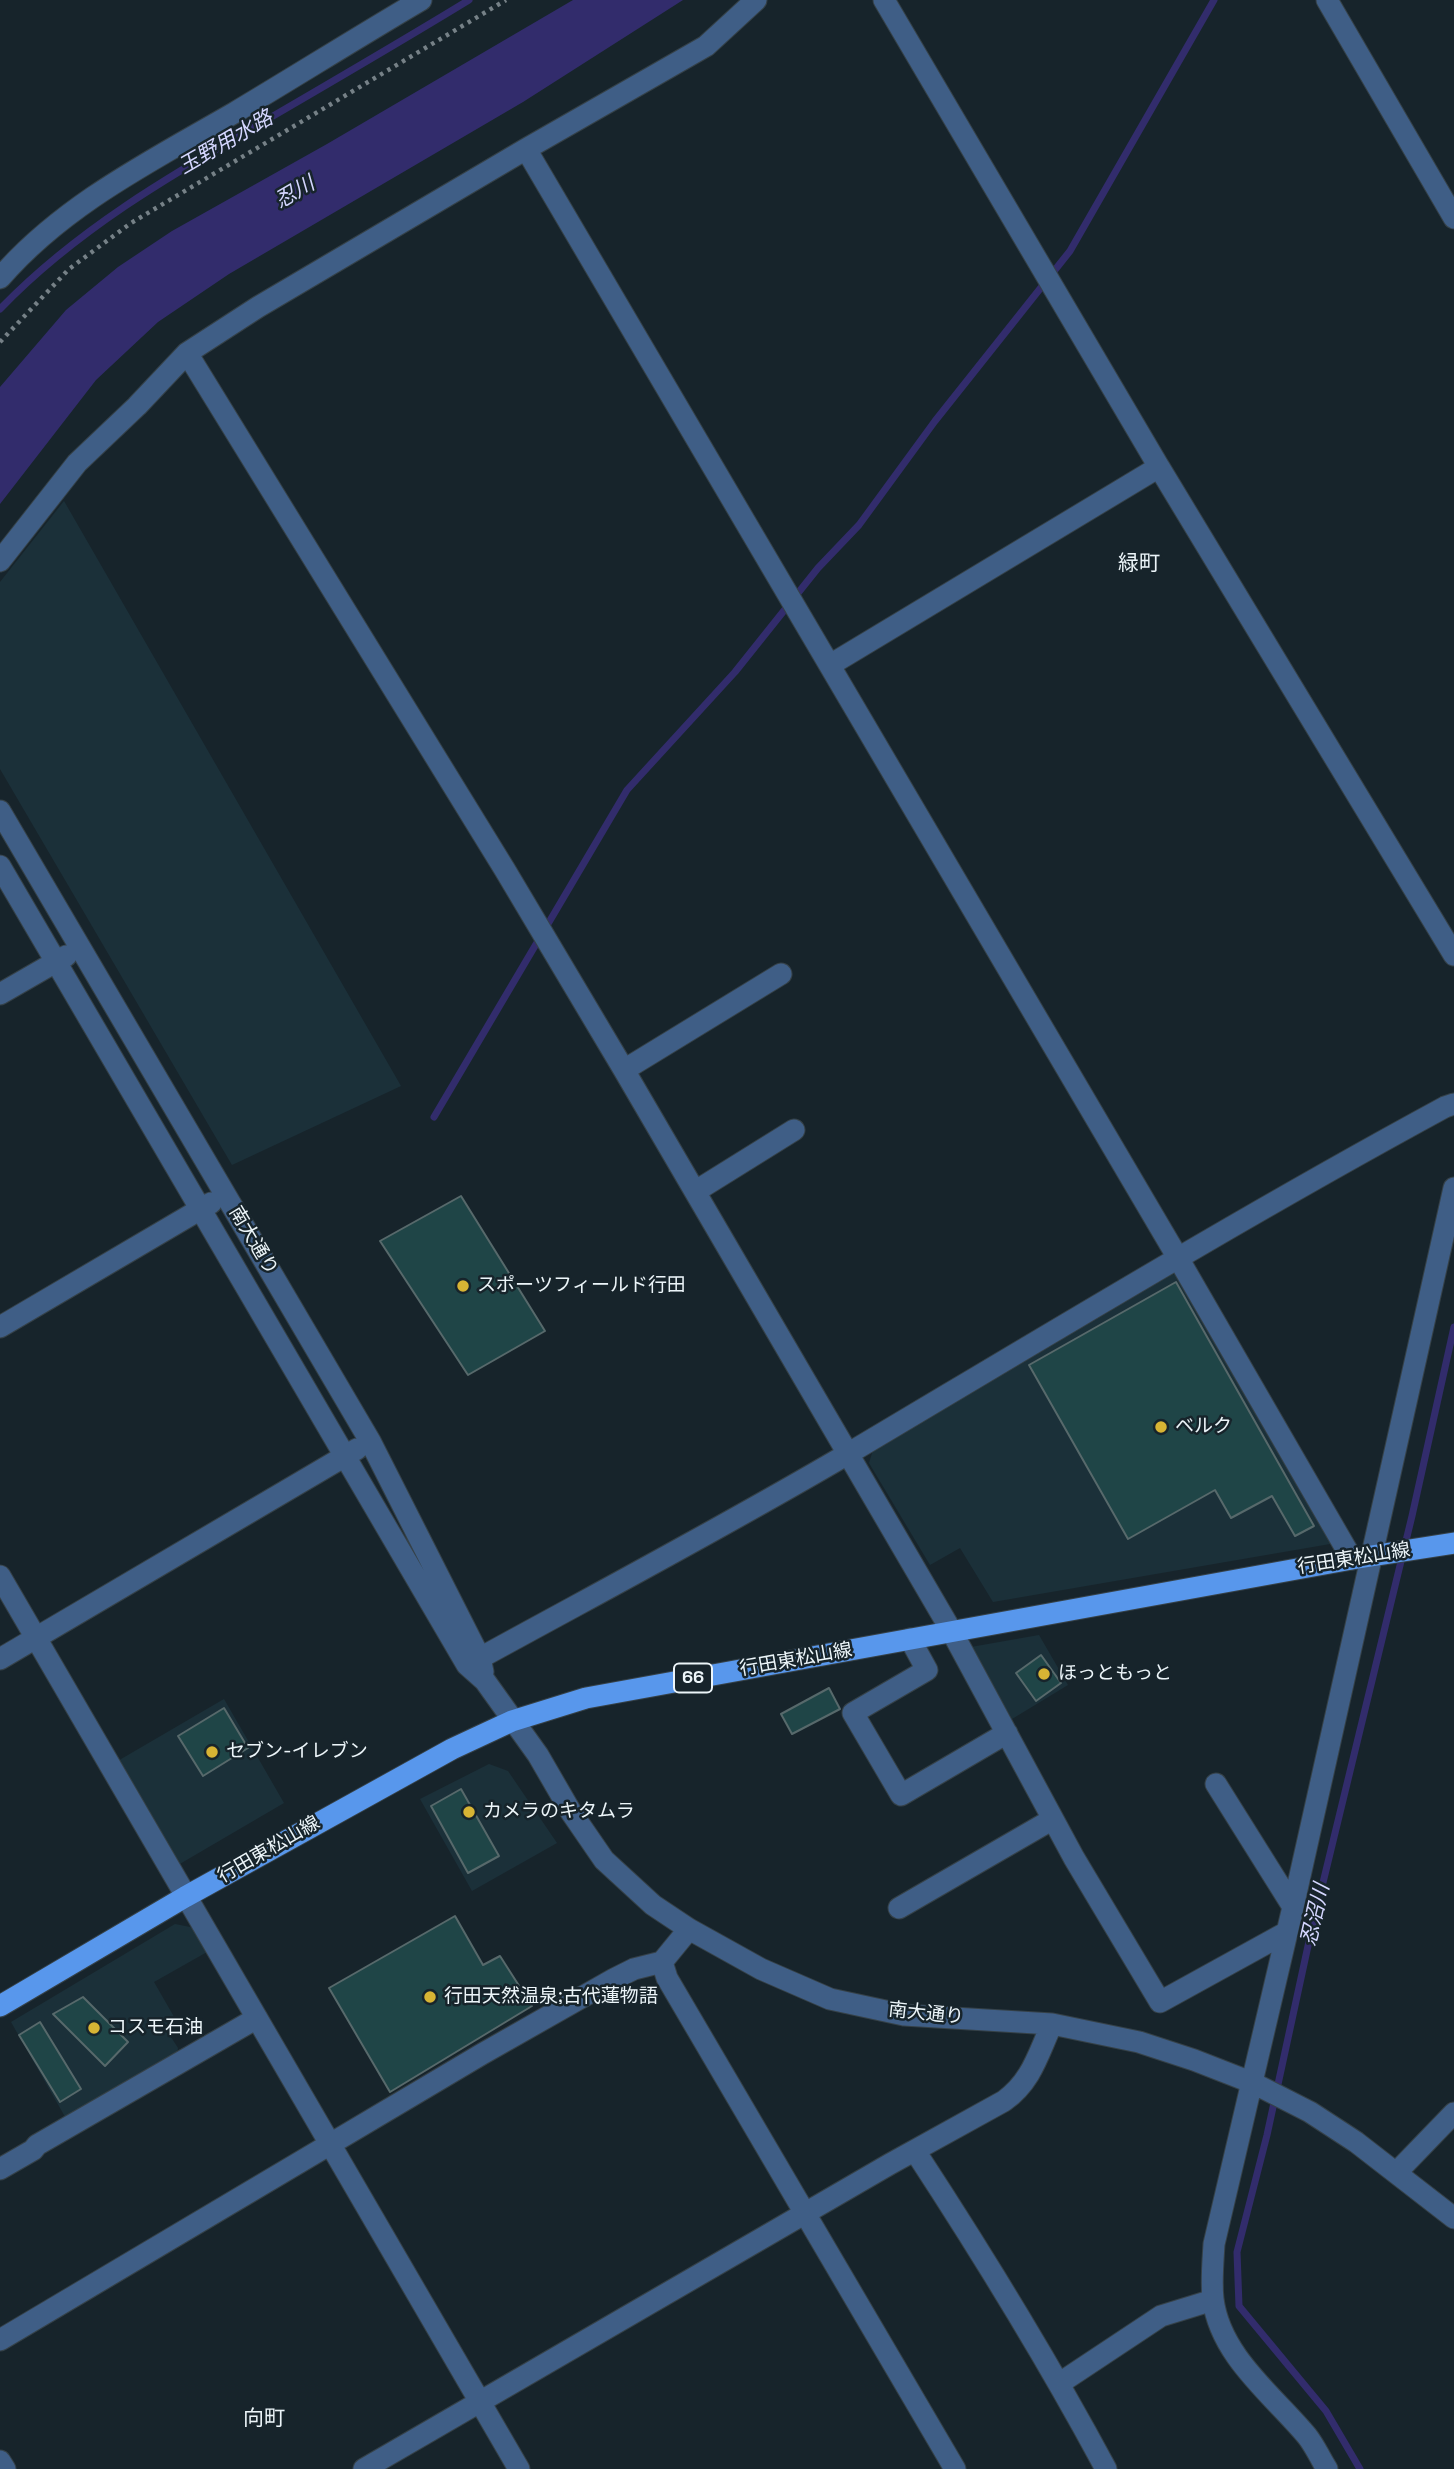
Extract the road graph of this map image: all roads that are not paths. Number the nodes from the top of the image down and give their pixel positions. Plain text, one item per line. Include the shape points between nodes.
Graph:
1 (421, 0) edge
2 (756, 0) edge
3 (884, 0) edge
4 (1327, 0) edge
5 (526, 149) junction
6 (1454, 218) edge
7 (0, 278) edge
8 (187, 353) junction
9 (1159, 467) junction
10 (0, 561) edge
11 (830, 665) junction
12 (0, 811) edge
13 (0, 866) edge
14 (80, 948) junction
15 (1454, 955) edge
16 (56, 961) junction
17 (781, 974) dead end
18 (0, 994) edge
19 (624, 1070) junction
20 (1454, 1104) edge
21 (794, 1130) dead end
22 (1454, 1188) edge
23 (696, 1191) junction
24 (225, 1195) junction
25 (201, 1209) junction
26 (1178, 1258) junction
27 (0, 1327) edge
28 (370, 1441) junction
29 (850, 1453) junction
30 (346, 1456) junction
31 (1454, 1543) edge
32 (1361, 1557) junction
33 (0, 1576) edge
34 (952, 1632) junction
35 (36, 1639) junction
36 (911, 1639) junction
37 (480, 1658) junction
38 (0, 1659) edge
39 (485, 1681) junction
40 (512, 1721) junction
41 (1007, 1733) junction
42 (1216, 1784) dead end
43 (1053, 1819) junction
44 (185, 1897) junction
45 (1293, 1907) junction
46 (899, 1908) dead end
47 (689, 1929) junction
48 (1287, 1932) junction
49 (662, 1962) junction
50 (0, 2006) edge
51 (257, 2018) junction
52 (1052, 2024) junction
53 (1252, 2082) junction
54 (1454, 2113) edge
55 (331, 2145) junction
56 (915, 2151) junction
57 (0, 2169) edge
58 (1397, 2172) junction
59 (806, 2214) junction
60 (1454, 2218) edge
61 (1213, 2300) junction
62 (0, 2340) edge
63 (1060, 2383) junction
64 (479, 2402) junction
65 (0, 2461) edge
66 (5, 2469) edge
67 (364, 2469) edge
68 (519, 2469) edge
69 (955, 2469) edge
70 (1106, 2469) edge
71 (1327, 2469) edge

1 - 7 street via 100,193 59,221
2 - 5 street via 706,46
3 - 9 street
4 - 6 street
5 - 8 street
5 - 11 street
8 - 10 street via 77,463
8 - 19 street
9 - 11 street
9 - 15 street
11 - 26 street
12 - 14 street, 南大通り
13 - 16 street, 南大通り
14 - 16 street
14 - 24 street, 南大通り
16 - 18 street
16 - 25 street, 南大通り
17 - 19 street
19 - 23 street
20 - 26 street
21 - 23 street
22 - 32 street
23 - 29 street
24 - 25 street
24 - 28 street, 南大通り
25 - 27 street
25 - 30 street, 南大通り
26 - 29 street
26 - 32 street
28 - 30 street
28 - 37 street, 南大通り
29 - 34 street
29 - 37 street
30 - 35 street
30 - 39 street, 南大通り via 467,1665
31 - 32 main road, 行田東松山線 / 66
32 - 34 main road, 行田東松山線 / 66
32 - 45 street
33 - 35 street
34 - 36 main road, 行田東松山線 / 66
34 - 41 street
35 - 38 street
35 - 44 street
36 - 40 main road, 行田東松山線 / 66 via 586,1698
36 - 41 street via 927,1670 853,1713 901,1795
37 - 39 street, 南大通り
39 - 40 street, 南大通り
40 - 44 main road, 行田東松山線 / 66 via 383,1785
40 - 47 street, 南大通り via 604,1860 653,1905
41 - 43 street
42 - 45 street
43 - 46 street
43 - 48 street via 1160,2002
44 - 50 main road, 行田東松山線 / 66
44 - 51 street
45 - 48 street
47 - 49 street
47 - 52 street, 南大通り via 761,1969 830,1999 904,2015
48 - 53 street
49 - 55 street via 634,1969 602,1986
49 - 59 street via 667,1978
51 - 55 street
51 - 57 street
52 - 53 street, 南大通り via 1139,2042
52 - 56 street via 1019,2090
53 - 58 street, 南大通り via 1310,2112
53 - 61 street via 1214,2245
54 - 58 street
55 - 62 street
55 - 64 street
56 - 59 street
56 - 63 street
58 - 60 street, 南大通り
59 - 64 street
59 - 69 street
61 - 63 street via 1161,2316
61 - 71 street via 1224,2334 1240,2360 1309,2438
63 - 70 street
64 - 67 street
64 - 68 street
65 - 66 street

